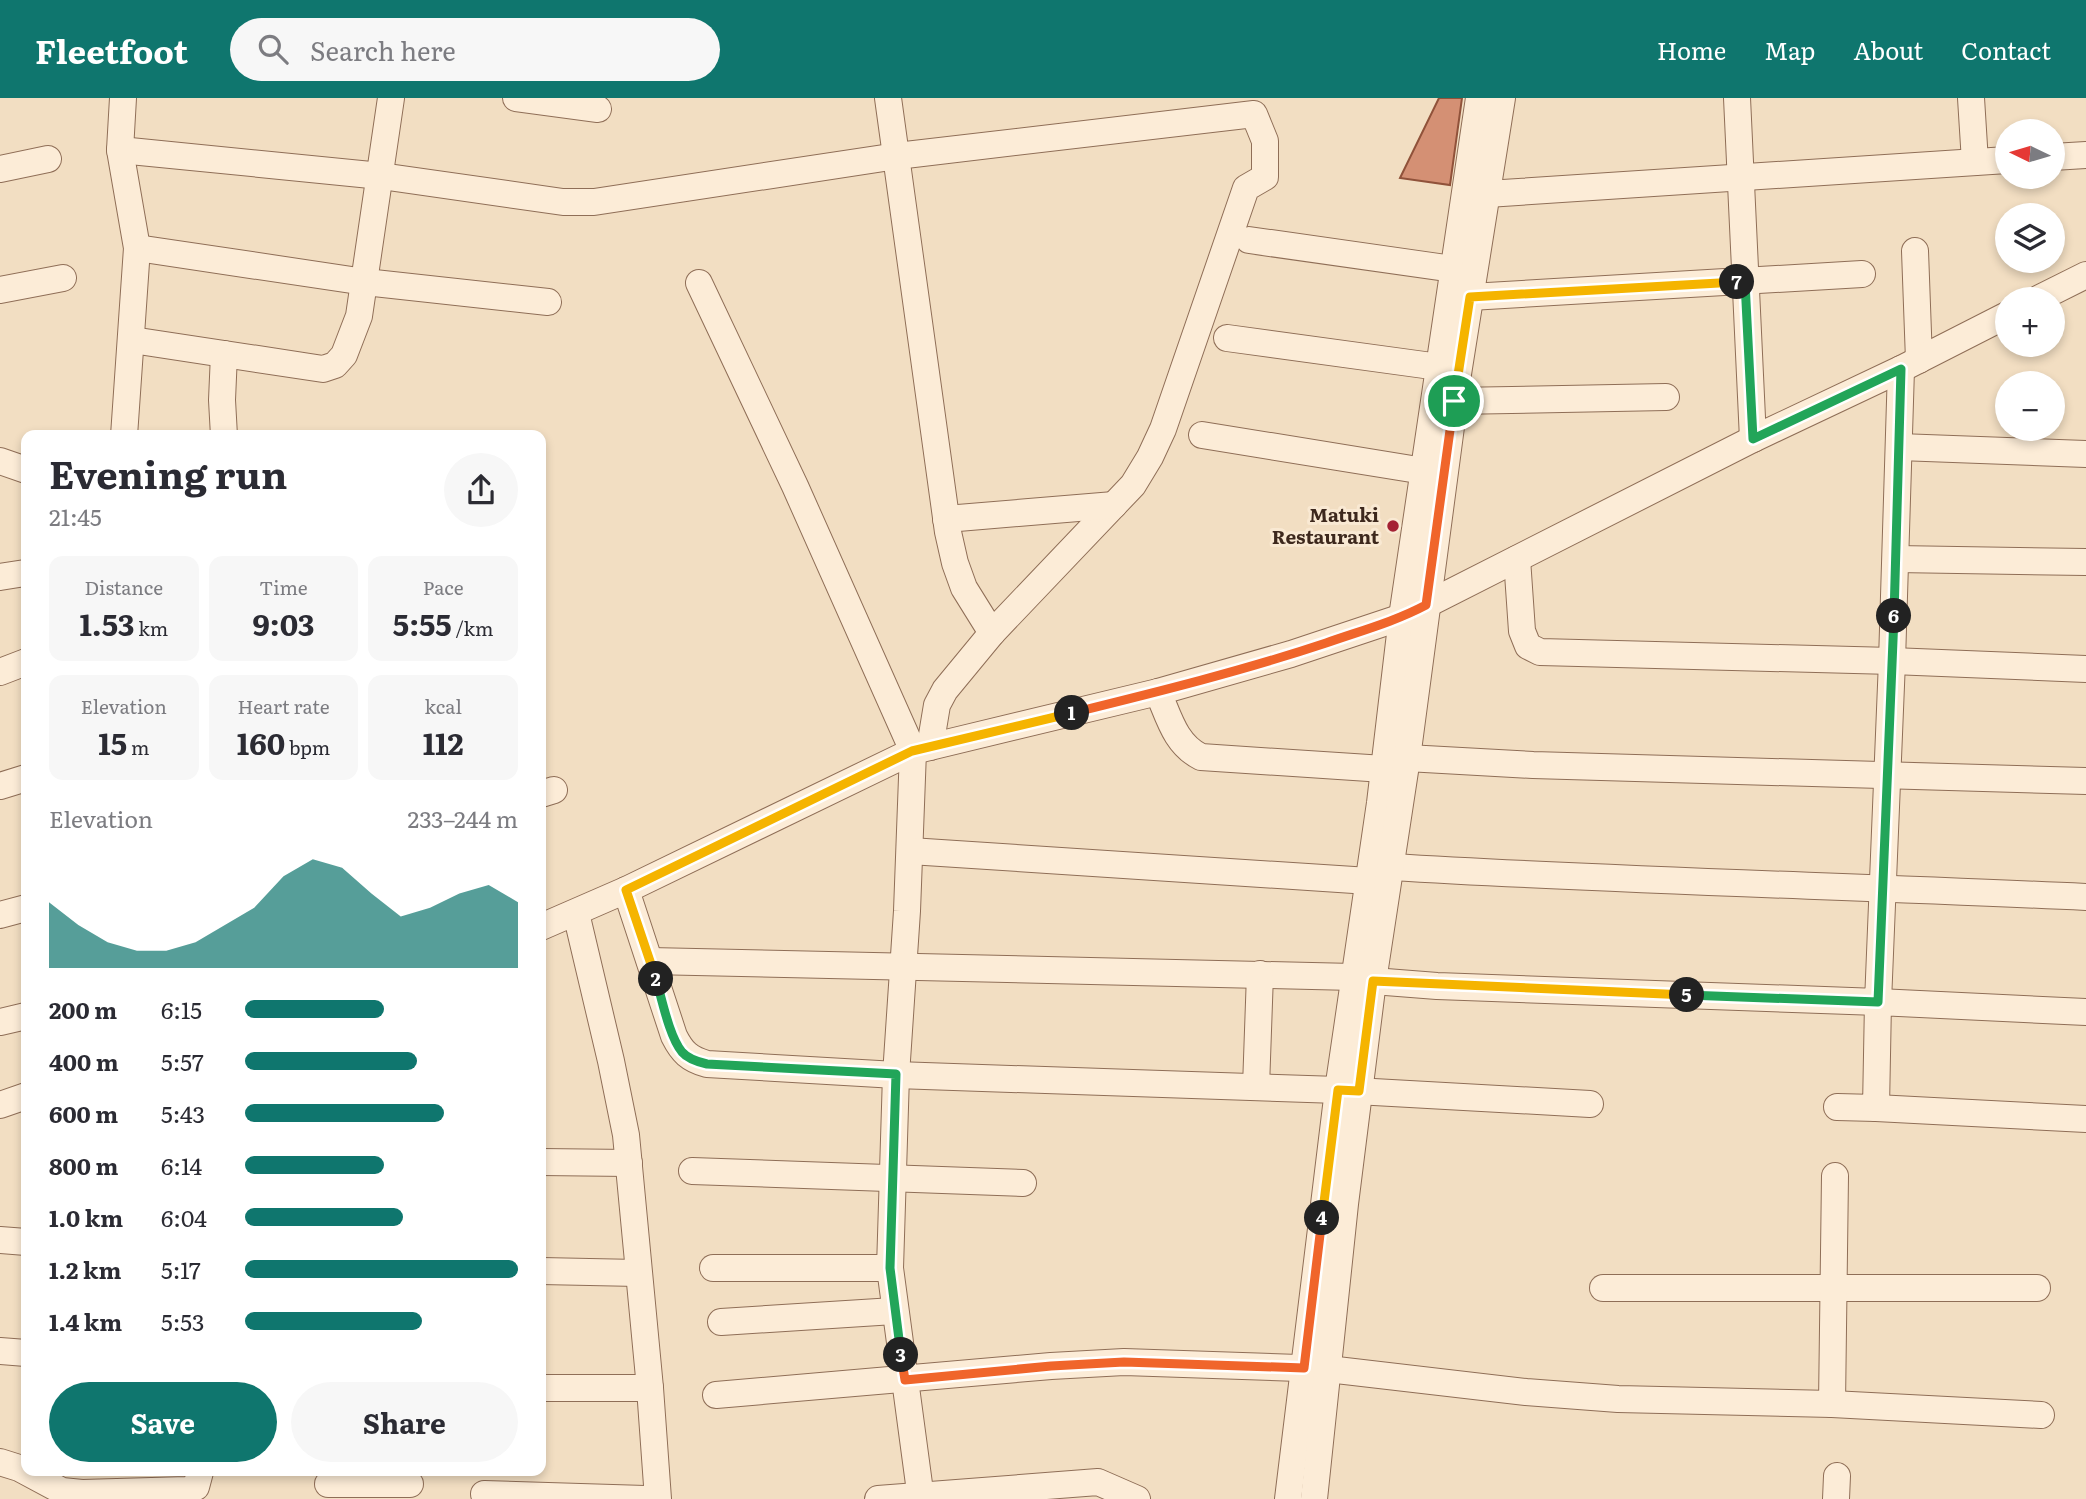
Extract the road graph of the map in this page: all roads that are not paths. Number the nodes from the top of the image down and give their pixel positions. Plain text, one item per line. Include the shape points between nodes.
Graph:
1 (122, 98) edge
2 (391, 98) edge
3 (516, 98) edge
4 (888, 98) edge
5 (1479, 98) edge
6 (1502, 98) edge
7 (1737, 98) edge
8 (1971, 98) edge
9 (598, 109) dead end
10 (120, 150) junction
11 (2086, 155) edge
12 (897, 156) junction
13 (2065, 156) edge
14 (48, 159) dead end
15 (1995, 161) edge
16 (1975, 162) junction
17 (0, 169) edge
18 (381, 176) junction
19 (1740, 176) junction
20 (1487, 194) junction
21 (1249, 240) dead end
22 (137, 248) junction
23 (1914, 251) dead end
24 (1454, 270) junction
25 (1862, 274) dead end
26 (2086, 275) edge
27 (63, 278) dead end
28 (365, 282) junction
29 (1745, 282) junction
30 (699, 283) dead end
31 (2062, 287) edge
32 (0, 290) edge
33 (1470, 297) junction
34 (548, 302) dead end
35 (1995, 321) edge
36 (1227, 338) dead end
37 (132, 340) junction
38 (224, 354) junction
39 (1910, 364) junction
40 (1439, 367) junction
41 (1666, 397) dead end
42 (1454, 401) junction
43 (124, 430) edge
44 (224, 430) edge
45 (1202, 435) dead end
46 (1753, 439) junction
47 (1899, 447) junction
48 (2086, 454) edge
49 (0, 461) edge
50 (21, 468) edge
51 (1424, 471) junction
52 (1114, 505) junction
53 (946, 519) junction
54 (1517, 559) junction
55 (1896, 559) junction
56 (2086, 562) edge
57 (1426, 605) junction
58 (1402, 617) junction
59 (992, 633) junction
60 (1892, 661) junction
61 (21, 664) edge
62 (2086, 668) edge
63 (0, 672) edge
64 (1158, 692) junction
65 (921, 749) junction
66 (1395, 763) junction
67 (1888, 775) junction
68 (21, 780) edge
69 (2086, 781) edge
70 (0, 786) edge
71 (910, 851) junction
72 (1391, 867) junction
73 (1369, 881) junction
74 (1881, 887) junction
75 (626, 890) junction
76 (2086, 897) edge
77 (21, 909) edge
78 (576, 914) junction
79 (0, 915) edge
80 (546, 925) edge
81 (650, 961) junction
82 (902, 966) junction
83 (1260, 974) junction
84 (1363, 979) junction
85 (1878, 1002) junction
86 (2086, 1012) edge
87 (21, 1017) edge
88 (0, 1022) edge
89 (896, 1074) junction
90 (1256, 1087) junction
91 (1348, 1090) junction
92 (21, 1098) edge
93 (1590, 1104) dead end
94 (0, 1105) edge
95 (1837, 1107) dead end
96 (1876, 1108) junction
97 (2086, 1119) edge
98 (546, 1162) edge
99 (629, 1163) junction
100 (692, 1171) dead end
101 (1835, 1176) dead end
102 (894, 1178) junction
103 (1023, 1183) dead end
104 (0, 1240) edge
105 (21, 1242) edge
106 (713, 1268) dead end
107 (890, 1268) junction
108 (546, 1271) edge
109 (638, 1273) junction
110 (1603, 1287) dead end
111 (2037, 1288) dead end
112 (1834, 1289) junction
113 (894, 1311) junction
114 (721, 1322) dead end
115 (0, 1351) edge
116 (21, 1353) edge
117 (1316, 1369) junction
118 (905, 1380) junction
119 (546, 1388) edge
120 (650, 1388) junction
121 (716, 1395) dead end
122 (1832, 1404) junction
123 (2041, 1415) dead end
124 (0, 1462) edge
125 (21, 1469) edge
126 (34, 1476) edge
127 (199, 1476) edge
128 (328, 1483) dead end
129 (410, 1485) edge
130 (484, 1493) dead end
131 (920, 1497) edge
132 (645, 1499) edge
133 (658, 1499) edge
134 (878, 1499) edge
135 (1137, 1499) edge
136 (1288, 1499) edge
137 (1314, 1499) edge

1 - 10 street
2 - 18 street
3 - 9 street
4 - 12 street
5 - 24 street
6 - 20 street
7 - 19 street
8 - 16 street
10 - 18 street
10 - 22 street
11 - 13 street
12 - 18 street via 594,202 563,202
12 - 52 street via 1254,114 1265,141 1265,177 1246,188 1163,429 1133,485
12 - 53 street
14 - 17 street
15 - 16 street
16 - 19 street
18 - 28 street
19 - 20 street
19 - 29 street
20 - 33 street
21 - 24 street
22 - 28 street
22 - 37 street
23 - 39 street
24 - 40 street
25 - 29 street
26 - 31 street
27 - 32 street
28 - 34 street
28 - 38 street via 359,316 344,355 335,365 323,369
29 - 33 street
29 - 46 street
30 - 65 street
33 - 42 street
35 - 39 street
36 - 40 street
37 - 38 street
37 - 43 street
38 - 44 street
39 - 46 street
39 - 47 street
40 - 51 street
41 - 42 street
42 - 57 street
45 - 51 street
46 - 54 street
47 - 48 street
47 - 55 street
49 - 50 street
51 - 58 street
52 - 53 street
52 - 59 street
53 - 59 street via 964,588
54 - 57 street
54 - 60 street via 1521,631 1528,646 1540,652
55 - 56 street
55 - 60 street
57 - 58 street
57 - 66 street
58 - 64 street
58 - 66 street
59 - 65 street via 945,690
60 - 62 street
60 - 67 street
61 - 63 street
64 - 65 street
64 - 66 street via 1179,740 1201,757
65 - 71 street
65 - 75 street
66 - 67 street
66 - 72 street
66 - 73 street
67 - 69 street
67 - 74 street
68 - 70 street
71 - 73 street
71 - 82 street
72 - 74 street
72 - 84 street
73 - 84 street
74 - 76 street
74 - 85 street
75 - 78 street
75 - 81 street
77 - 79 street
78 - 80 street
78 - 99 street via 611,1061
81 - 82 street
81 - 89 street via 674,1036 682,1052 693,1060
82 - 83 street
82 - 89 street
83 - 84 street
83 - 90 street
84 - 85 street via 1437,986
84 - 91 street
85 - 86 street
85 - 96 street
87 - 88 street
89 - 90 street
89 - 102 street
90 - 91 street
91 - 93 street
91 - 117 street
92 - 94 street
95 - 96 street
96 - 97 street
98 - 99 street
99 - 109 street
100 - 102 street
101 - 112 street
102 - 103 street
102 - 107 street
104 - 105 street
106 - 107 street
107 - 113 street
108 - 109 street
109 - 120 street
110 - 112 street
111 - 112 street
112 - 122 street
113 - 114 street
113 - 118 street
115 - 116 street
117 - 118 street via 1124,1362
117 - 122 street via 1605,1398
117 - 136 street
117 - 137 street
118 - 121 street
118 - 131 street
119 - 120 street
120 - 133 street
122 - 123 street
124 - 125 street
126 - 127 street via 62,1491 82,1493 187,1490 196,1487
128 - 129 street
130 - 132 street
131 - 134 street
131 - 135 street via 1098,1482

